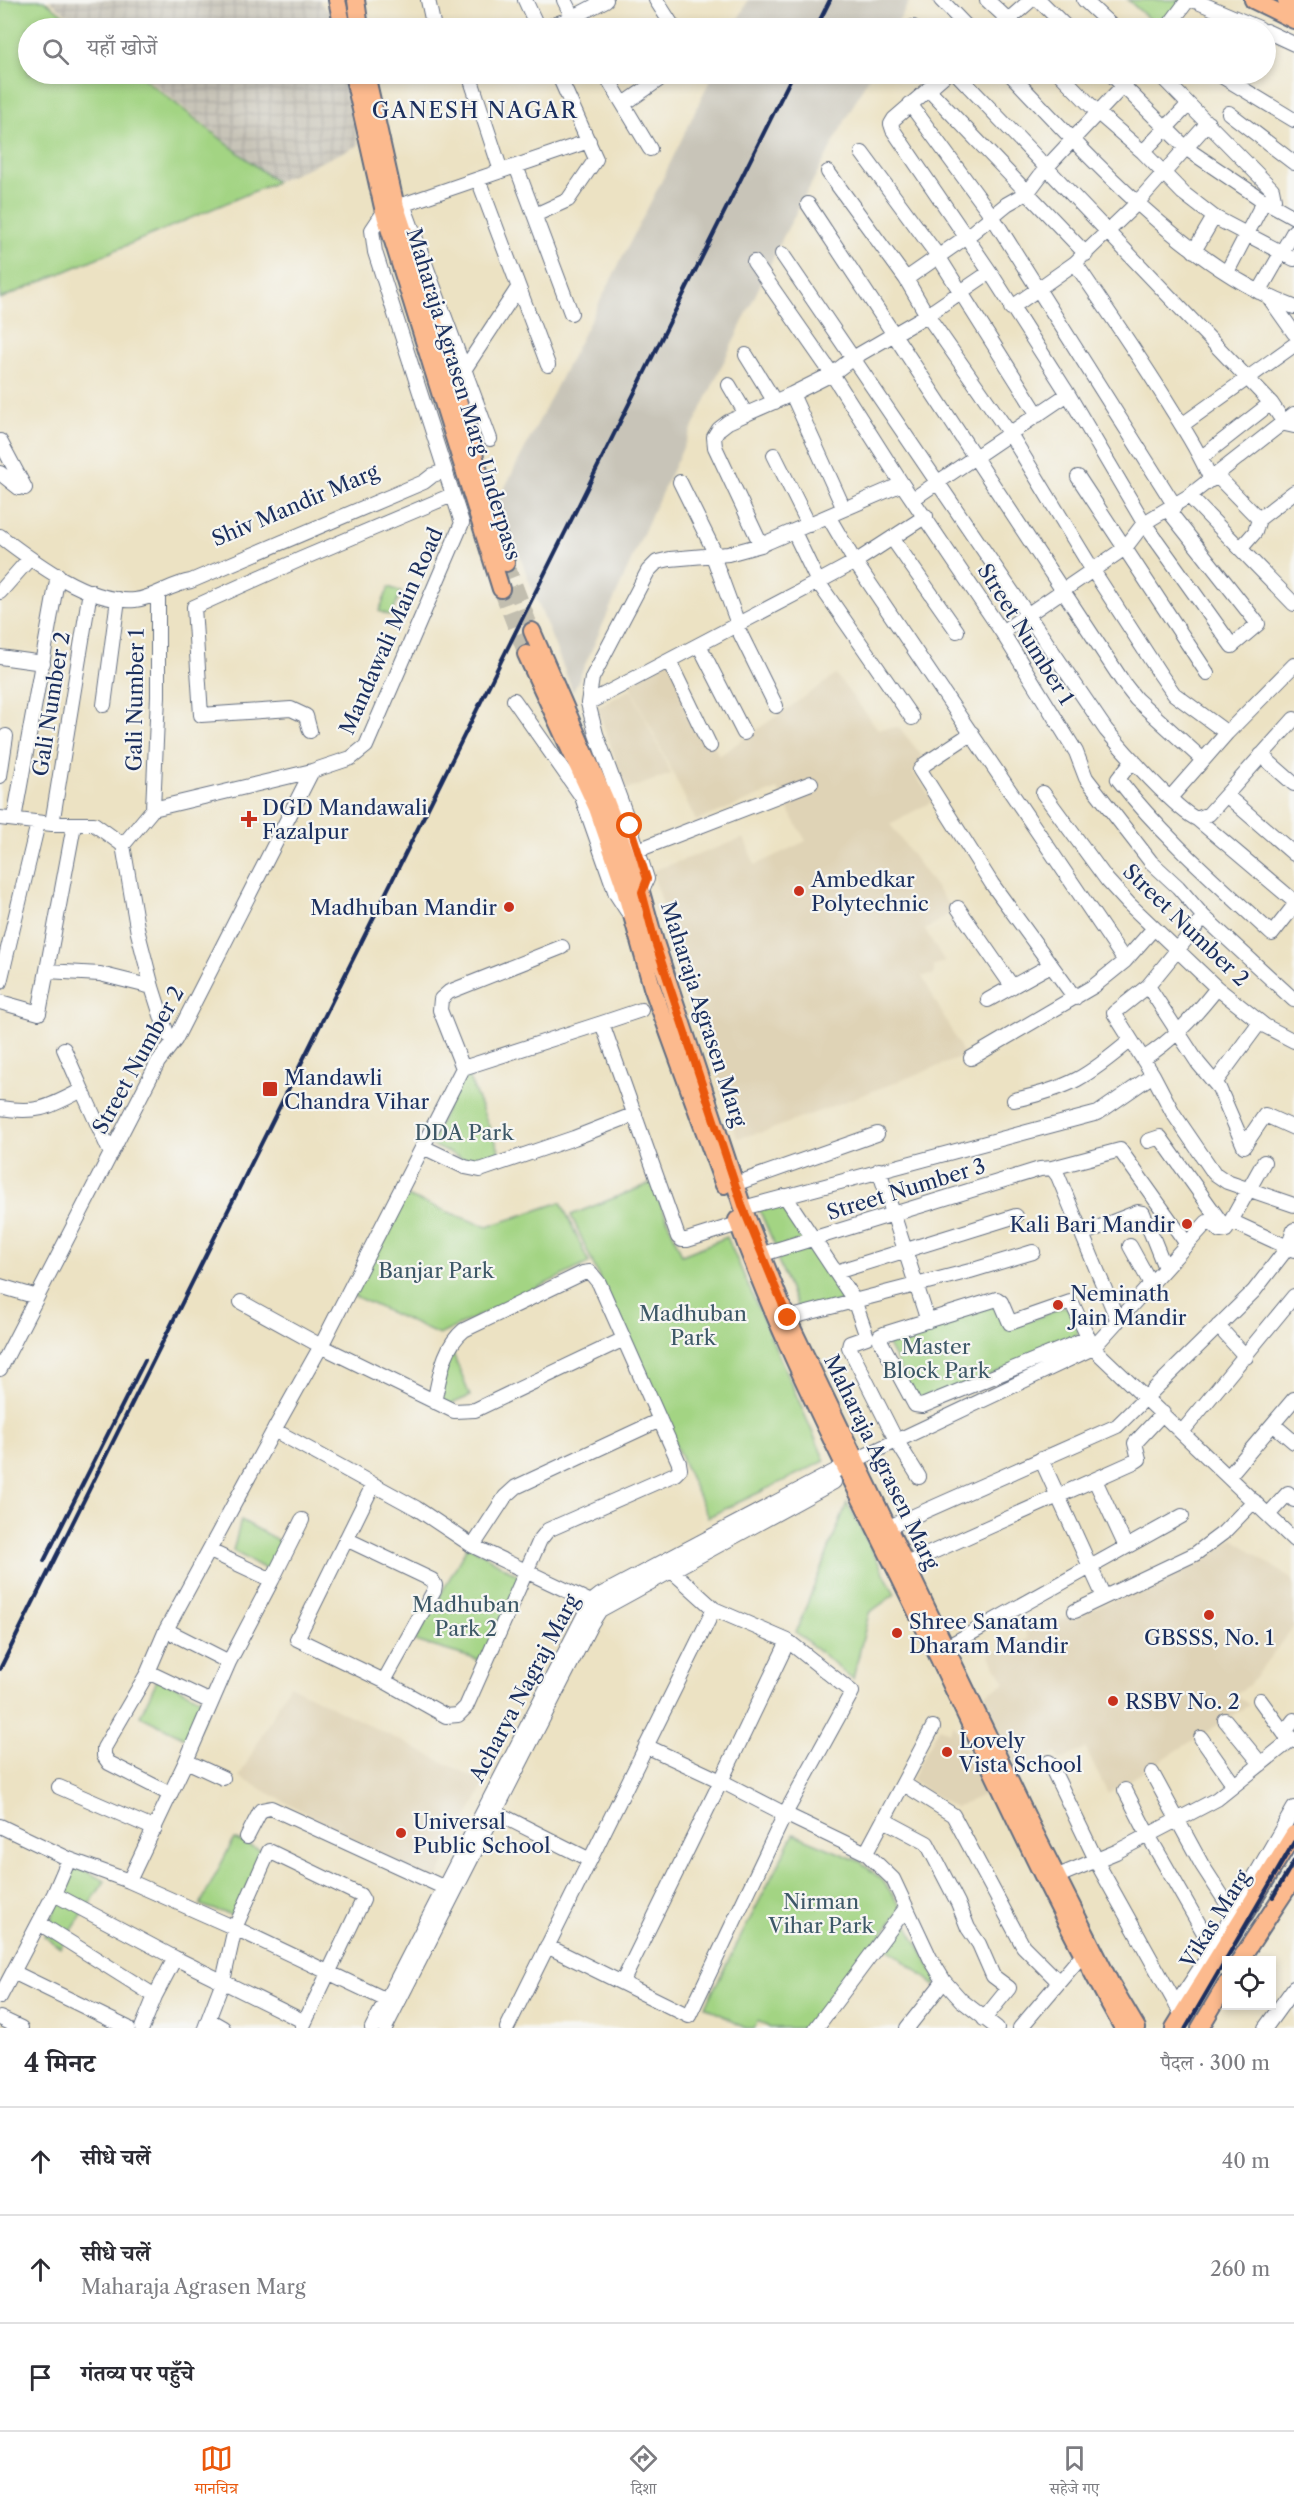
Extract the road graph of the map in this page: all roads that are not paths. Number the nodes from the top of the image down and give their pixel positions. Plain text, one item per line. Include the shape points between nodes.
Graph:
1 (337, 0) edge
2 (356, 0) edge
3 (428, 0) edge
4 (525, 0) edge
5 (564, 0) edge
6 (606, 0) edge
7 (656, 0) edge
8 (941, 0) edge
9 (987, 0) edge
10 (1031, 0) edge
11 (1039, 0) edge
12 (1084, 0) edge
13 (1188, 0) edge
14 (1193, 0) edge
15 (1253, 0) edge
16 (1286, 0) edge
17 (1294, 4) edge
18 (342, 18) edge
19 (359, 18) edge
20 (432, 18) edge
21 (533, 18) edge
22 (573, 18) edge
23 (582, 18) edge
24 (668, 18) edge
25 (958, 18) edge
26 (1002, 18) edge
27 (1015, 18) edge
28 (1057, 18) edge
29 (1103, 18) edge
30 (1174, 18) edge
31 (1235, 18) edge
32 (1294, 20) edge
33 (1276, 36) edge
34 (1294, 44) edge
35 (356, 84) edge
36 (368, 84) edge
37 (472, 84) edge
38 (563, 84) edge
39 (611, 84) edge
40 (653, 84) edge
41 (934, 84) edge
42 (966, 84) edge
43 (1020, 84) edge
44 (1070, 84) edge
45 (1168, 84) edge
46 (1235, 84) edge
47 (1123, 86) joint
48 (928, 89) junction
49 (624, 104) junction
50 (910, 105) junction
51 (1188, 105) junction
52 (1098, 112) junction
53 (1229, 113) dead end
54 (1294, 120) edge
55 (1208, 123) junction
56 (1165, 128) junction
57 (1074, 140) junction
58 (592, 148) junction
59 (650, 149) dead end
60 (1186, 149) junction
61 (1143, 152) junction
62 (862, 153) dead end
63 (1294, 163) edge
64 (516, 166) junction
65 (1046, 168) junction
66 (501, 171) junction
67 (828, 172) dead end
68 (1163, 175) junction
69 (478, 179) junction
70 (1028, 192) junction
71 (1138, 202) junction
72 (1268, 203) junction
73 (808, 204) dead end
74 (394, 208) junction
75 (535, 215) junction
76 (992, 216) junction
77 (1214, 217) junction
78 (1294, 217) edge
79 (1294, 231) edge
80 (1107, 233) junction
81 (1247, 235) junction
82 (966, 237) junction
83 (1194, 251) junction
84 (782, 254) dead end
85 (938, 256) junction
86 (1288, 256) edge
87 (1081, 258) junction
88 (754, 262) dead end
89 (990, 272) junction
90 (1227, 272) junction
91 (906, 279) junction
92 (518, 288) junction
93 (1039, 288) junction
94 (960, 292) junction
95 (1264, 295) junction
96 (1294, 307) edge
97 (1011, 308) junction
98 (571, 313) dead end
99 (927, 315) junction
100 (1294, 333) edge
101 (895, 334) junction
102 (1294, 345) edge
103 (746, 355) dead end
104 (853, 358) junction
105 (548, 365) dead end
106 (464, 370) junction
107 (832, 374) junction
108 (1247, 379) junction
109 (729, 385) dead end
110 (792, 394) junction
111 (1068, 394) junction
112 (775, 402) junction
113 (1271, 403) junction
114 (746, 414) junction
115 (1038, 415) junction
116 (1291, 421) edge
117 (1182, 425) junction
118 (1010, 434) junction
119 (490, 439) dead end
120 (0, 441) edge
121 (774, 455) dead end
122 (975, 457) junction
123 (1202, 457) junction
124 (0, 473) edge
125 (439, 473) junction
126 (1078, 477) dead end
127 (1214, 477) junction
128 (680, 482) dead end
129 (902, 483) junction
130 (937, 483) junction
131 (1294, 492) edge
132 (452, 495) junction
133 (1189, 496) junction
134 (913, 499) junction
135 (1171, 508) junction
136 (844, 509) junction
137 (828, 516) junction
138 (926, 516) junction
139 (1258, 519) junction
140 (1144, 523) junction
141 (809, 525) junction
142 (794, 532) junction
143 (290, 533) junction
144 (0, 536) edge
145 (892, 538) junction
146 (761, 545) junction
147 (1125, 548) junction
148 (1241, 548) junction
149 (715, 556) junction
150 (30, 558) junction
151 (301, 559) junction
152 (855, 562) junction
153 (506, 563) tunnel mouth
154 (1092, 569) junction
155 (58, 575) junction
156 (818, 582) junction
157 (501, 589) tunnel mouth
158 (1063, 590) junction
159 (90, 591) junction
160 (0, 592) edge
161 (158, 593) junction
162 (118, 599) junction
163 (1294, 604) edge
164 (1028, 615) junction
165 (737, 625) junction
166 (532, 631) tunnel mouth
167 (957, 631) dead end
168 (1002, 632) junction
169 (699, 645) junction
170 (526, 654) tunnel mouth
171 (0, 657) edge
172 (669, 661) junction
173 (43, 663) junction
174 (1294, 665) edge
175 (1207, 673) dead end
176 (514, 700) dead end
177 (588, 703) junction
178 (104, 705) dead end
179 (776, 706) dead end
180 (912, 718) dead end
181 (1294, 719) edge
182 (310, 731) dead end
183 (744, 733) dead end
184 (972, 733) junction
185 (1227, 733) junction
186 (6, 736) dead end
187 (710, 746) dead end
188 (1261, 755) junction
189 (1133, 760) junction
190 (1203, 760) junction
191 (312, 771) junction
192 (0, 776) edge
193 (811, 783) dead end
194 (1294, 784) edge
195 (1043, 793) dead end
196 (1226, 795) junction
197 (1170, 798) junction
198 (153, 809) junction
199 (7, 818) edge
200 (1197, 819) junction
201 (45, 824) junction
202 (74, 825) junction
203 (123, 845) junction
204 (638, 850) junction
205 (1294, 854) edge
206 (642, 892) junction
207 (1294, 901) edge
208 (1294, 906) edge
209 (958, 908) dead end
210 (1203, 917) junction
211 (633, 921) junction
212 (1154, 928) junction
213 (648, 943) junction
214 (562, 947) dead end
215 (1178, 950) junction
216 (1125, 961) junction
217 (1051, 965) junction
218 (47, 971) junction
219 (0, 982) edge
220 (1012, 986) junction
221 (1148, 986) junction
222 (152, 987) junction
223 (1217, 988) junction
224 (1075, 998) junction
225 (988, 1000) dead end
226 (1294, 1000) edge
227 (0, 1002) edge
228 (641, 1010) dead end
229 (1260, 1022) junction
230 (602, 1023) junction
231 (1178, 1033) junction
232 (175, 1040) junction
233 (1131, 1040) junction
234 (1294, 1041) edge
235 (64, 1048) dead end
236 (971, 1058) dead end
237 (1143, 1059) junction
238 (463, 1068) junction
239 (1153, 1075) junction
240 (1215, 1083) junction
241 (82, 1090) junction
242 (1014, 1100) dead end
243 (0, 1108) edge
244 (635, 1114) junction
245 (1289, 1126) edge
246 (877, 1134) dead end
247 (1148, 1141) dead end
248 (423, 1147) junction
249 (111, 1154) junction
250 (1264, 1162) dead end
251 (879, 1170) junction
252 (1055, 1172) junction
253 (735, 1184) junction
254 (1249, 1190) junction
255 (785, 1196) junction
256 (1294, 1205) edge
257 (894, 1214) junction
258 (741, 1216) junction
259 (1016, 1216) dead end
260 (1228, 1225) junction
261 (1294, 1230) edge
262 (1082, 1234) junction
263 (814, 1239) junction
264 (1187, 1244) junction
265 (1130, 1246) dead end
266 (1291, 1248) edge
267 (905, 1249) junction
268 (1033, 1252) dead end
269 (763, 1254) junction
270 (1165, 1268) junction
271 (836, 1272) junction
272 (763, 1273) junction
273 (916, 1284) junction
274 (1151, 1284) junction
275 (0, 1286) edge
276 (1294, 1296) edge
277 (37, 1297) junction
278 (854, 1300) junction
279 (241, 1302) dead end
280 (788, 1318) junction
281 (928, 1321) junction
282 (1118, 1321) junction
283 (1218, 1326) junction
284 (624, 1339) junction
285 (1090, 1343) junction
286 (321, 1346) junction
287 (1246, 1357) junction
288 (0, 1369) edge
289 (1146, 1397) junction
290 (1294, 1399) edge
291 (434, 1402) junction
292 (1163, 1413) junction
293 (660, 1420) junction
294 (1273, 1424) junction
295 (274, 1430) junction
296 (1182, 1432) junction
297 (896, 1440) junction
298 (1294, 1442) edge
299 (1041, 1459) junction
300 (853, 1467) junction
301 (919, 1477) dead end
302 (1228, 1477) junction
303 (1095, 1480) junction
304 (373, 1485) junction
305 (1057, 1497) junction
306 (1294, 1500) edge
307 (1254, 1502) junction
308 (1268, 1515) junction
309 (1182, 1516) dead end
310 (302, 1520) dead end
311 (889, 1527) junction
312 (346, 1539) junction
313 (1294, 1540) edge
314 (473, 1546) junction
315 (1126, 1547) junction
316 (210, 1551) junction
317 (906, 1563) junction
318 (1091, 1567) junction
319 (671, 1570) junction
320 (527, 1571) junction
321 (272, 1580) junction
322 (1104, 1597) junction
323 (596, 1606) junction
324 (714, 1609) junction
325 (1075, 1611) dead end
326 (166, 1630) junction
327 (933, 1633) junction
328 (788, 1641) junction
329 (950, 1645) dead end
330 (229, 1662) junction
331 (147, 1672) junction
332 (384, 1681) junction
333 (1260, 1700) dead end
334 (211, 1701) junction
335 (1225, 1720) dead end
336 (1294, 1720) edge
337 (933, 1727) dead end
338 (982, 1737) junction
339 (1290, 1737) edge
340 (1201, 1738) dead end
341 (646, 1746) junction
342 (186, 1761) junction
343 (1049, 1762) dead end
344 (1261, 1764) junction
345 (1152, 1773) dead end
346 (223, 1778) dead end
347 (721, 1781) junction
348 (904, 1784) junction
349 (1234, 1785) junction
350 (59, 1787) dead end
351 (1125, 1790) dead end
352 (170, 1794) junction
353 (1294, 1808) edge
354 (490, 1809) junction
355 (786, 1814) junction
356 (884, 1820) junction
357 (1178, 1820) junction
358 (0, 1826) edge
359 (155, 1829) junction
360 (1294, 1834) edge
361 (1148, 1835) junction
362 (247, 1837) dead end
363 (866, 1853) junction
364 (69, 1859) junction
365 (1097, 1859) junction
366 (590, 1860) junction
367 (1058, 1876) junction
368 (1294, 1878) edge
369 (129, 1881) junction
370 (443, 1887) junction
371 (54, 1894) junction
372 (906, 1908) junction
373 (1236, 1918) junction
374 (39, 1923) junction
375 (235, 1928) junction
376 (547, 1946) junction
377 (1215, 1954) junction
378 (1082, 1955) junction
379 (1243, 1956) edge
380 (175, 1958) junction
381 (13, 1972) junction
382 (328, 1972) junction
383 (223, 1981) junction
384 (944, 1981) junction
385 (1059, 1982) junction
386 (622, 1983) junction
387 (1294, 1989) edge
388 (1222, 1992) edge
389 (155, 1996) junction
390 (0, 1997) edge
391 (392, 2002) junction
392 (1177, 2016) edge
393 (0, 2018) edge
394 (984, 2019) junction
395 (207, 2024) edge
396 (304, 2025) edge
397 (511, 2026) edge
398 (21, 2028) edge
399 (128, 2028) edge
400 (142, 2028) edge
401 (223, 2028) edge
402 (372, 2028) edge
403 (385, 2028) edge
404 (816, 2028) edge
405 (908, 2028) edge
406 (997, 2028) edge
407 (1020, 2028) edge
408 (1123, 2028) edge
409 (1137, 2028) edge
410 (1200, 2028) edge
411 (1265, 2028) edge

1 - 18 main road
2 - 19 main road
3 - 20 street
4 - 21 street
5 - 22 street
6 - 23 street
7 - 24 street
8 - 25 street
9 - 26 street
10 - 27 street
11 - 28 street
12 - 29 street
13 - 30 street
14 - 31 street
15 - 32 main road
16 - 17 main road
33 - 34 street
35 - 74 main road
36 - 74 main road
37 - 66 street
38 - 58 street
39 - 49 street
40 - 49 street
41 - 48 street
42 - 65 street
43 - 57 street
44 - 52 street
45 - 51 street
46 - 54 street
47 - 52 street
47 - 56 street
48 - 50 street
48 - 70 street
49 - 59 street
50 - 76 street
50 - 82 street via 894,119 893,130
51 - 55 street
51 - 56 street
52 - 57 street
52 - 61 street
53 - 63 street
55 - 60 street
55 - 72 street via 1272,189 1274,199
56 - 60 street
56 - 61 street
57 - 65 street
57 - 71 street
58 - 64 street
58 - 75 street via 594,164 568,200
60 - 68 street
60 - 72 street
61 - 68 street
62 - 85 street
64 - 66 street
64 - 75 street
65 - 70 street
65 - 80 street
66 - 69 street
67 - 91 street
68 - 71 street
68 - 77 street
69 - 74 street
69 - 92 street
70 - 76 street
70 - 87 street
71 - 80 street
71 - 83 street
72 - 78 street
72 - 81 street
73 - 101 street
74 - 106 street
74 - 125 street, Mandawali Main Road via 372,230 375,252
74 - 153 main road, Maharaja Agrasen Marg Underpass via 442,349
74 - 157 main road, Maharaja Agrasen Marg Underpass
75 - 98 street
76 - 82 street
76 - 93 street
77 - 81 street
77 - 83 street
79 - 86 street
80 - 87 street
80 - 108 street
81 - 86 street
81 - 90 street
82 - 85 street
82 - 89 street
83 - 90 street
84 - 104 street
85 - 91 street
85 - 94 street
86 - 95 street
87 - 93 street
87 - 117 street
88 - 107 street, Street Number 1
89 - 94 street
89 - 97 street
90 - 95 street
91 - 99 street
92 - 105 street
92 - 106 street
93 - 97 street
93 - 135 street
94 - 99 street
94 - 115 street
95 - 96 street
95 - 100 street
97 - 111 street
99 - 101 street
99 - 118 street
101 - 104 street
101 - 122 street
102 - 108 street
103 - 112 street
104 - 107 street
104 - 130 street
106 - 119 street
107 - 110 street
107 - 129 street, Street Number 1
108 - 113 street
108 - 117 street
109 - 114 street
110 - 112 street
110 - 136 street
111 - 115 street
111 - 140 street
112 - 114 street
113 - 116 street
113 - 123 street
114 - 146 street via 719,429 714,437 715,447
115 - 118 street
116 - 127 street
117 - 123 street
118 - 122 street
118 - 154 street
120 - 124 street via 22,488
121 - 141 street
122 - 130 street
122 - 158 street
123 - 127 street
125 - 132 street, Mandawali Main Road
125 - 143 street, Shiv Mandir Marg via 422,475
126 - 147 street
127 - 133 street
127 - 139 street
128 - 149 street
129 - 134 street, Street Number 1
129 - 136 street
130 - 134 street
130 - 164 street
131 - 139 street
132 - 151 street
132 - 191 street, Mandawali Main Road via 462,523 366,746 351,758
133 - 135 street
133 - 148 street
134 - 138 street, Street Number 1
135 - 140 street
135 - 140 street via 1258,624 1232,646
136 - 137 street
137 - 141 street
137 - 152 street
138 - 145 street
138 - 168 street, Street Number 1
139 - 148 street via 1252,537
140 - 147 street
141 - 142 street
142 - 146 street
142 - 156 street
143 - 151 street
143 - 161 street, Shiv Mandir Marg via 187,573 178,583
144 - 150 street, Shiv Mandir Marg
145 - 152 street
145 - 167 street
146 - 149 street
147 - 154 street
147 - 175 street
148 - 163 street
149 - 165 street
149 - 177 street via 670,559 657,562 648,571 592,678
150 - 155 street, Shiv Mandir Marg
150 - 160 street
151 - 182 street via 194,607 201,715 291,709 306,716
152 - 156 street
152 - 184 street
154 - 158 street
154 - 185 street via 1174,694
155 - 159 street, Shiv Mandir Marg
155 - 173 street
156 - 165 street
156 - 180 street
158 - 164 street
158 - 190 street via 1136,699
159 - 162 street, Shiv Mandir Marg
159 - 201 street, Gali Number 2
161 - 162 street, Shiv Mandir Marg via 136,600
161 - 198 street, Gali Number 1
162 - 178 street
164 - 168 street
164 - 189 street via 1106,730
165 - 169 street
165 - 179 street
166 - 206 main road
168 - 210 street, Street Number 1 via 1076,752 1086,778 1151,862
169 - 172 street
169 - 183 street
170 - 211 main road via 597,808
171 - 173 street
172 - 177 street
172 - 187 street
173 - 199 street
174 - 185 street
176 - 211 street via 582,797 616,894
177 - 204 street
181 - 188 street
184 - 216 street
184 - 217 street via 920,770 992,884
185 - 190 street
186 - 192 street
188 - 194 street
188 - 196 street
189 - 197 street
189 - 208 street via 1118,779 1145,815 1272,934
190 - 197 street
191 - 198 street, Mandawali Main Road
191 - 232 street, Street Number 2
193 - 204 street
195 - 212 street, Street Number 2 via 1107,880
196 - 200 street via 1209,814
196 - 205 street
197 - 200 street
198 - 203 street
199 - 201 street
200 - 207 street
201 - 202 street
201 - 219 street, Gali Number 2
202 - 203 street via 94,824
202 - 218 street
203 - 222 street
204 - 206 street via 647,879
206 - 213 main road, Maharaja Agrasen Marg
209 - 220 street
210 - 215 street
210 - 226 street, Street Number 1
211 - 213 main road, Maharaja Agrasen Marg
212 - 215 street, Street Number 2
212 - 216 street
213 - 253 main road, Maharaja Agrasen Marg
213 - 258 main road, Maharaja Agrasen Marg via 652,987
214 - 238 street via 449,992 441,999 440,1010
215 - 221 street
215 - 223 street, Street Number 2
216 - 224 street
217 - 220 street
217 - 224 street
218 - 222 street via 100,974
218 - 227 street via 39,1013
220 - 225 street
221 - 231 street
221 - 233 street via 1114,1013
222 - 232 street via 167,1034
223 - 229 street, Street Number 2
223 - 231 street
224 - 236 street
228 - 230 street
229 - 234 street, Street Number 2
229 - 240 street
230 - 238 street
230 - 244 street
231 - 237 street
231 - 240 street
232 - 249 street, Street Number 2 via 158,1062
233 - 237 street
233 - 242 street via 1075,1082
235 - 241 street
237 - 239 street
238 - 248 street
239 - 251 street via 1098,1113
239 - 254 street via 1173,1113 1214,1173
240 - 245 street via 1244,1146 1263,1116
241 - 243 street via 55,1106 34,1111
241 - 249 street
244 - 248 street via 480,1170
244 - 258 street via 678,1237 687,1240
246 - 253 street
247 - 260 street via 1160,1137
248 - 286 street
249 - 277 street, Street Number 2
250 - 254 street
251 - 255 street
251 - 257 street
252 - 257 street, Street Number 3 via 1040,1169
252 - 262 street
252 - 264 street, Street Number 3 via 1120,1150
253 - 258 main road, Maharaja Agrasen Marg
254 - 256 street
254 - 260 street
255 - 258 street
255 - 263 street
257 - 263 street, Street Number 3
257 - 267 street
258 - 269 main road, Maharaja Agrasen Marg
258 - 272 main road, Maharaja Agrasen Marg
259 - 267 street
260 - 264 street via 1220,1231 1207,1222
260 - 266 street
261 - 266 street
262 - 270 street via 1138,1212 1143,1214
262 - 282 street
263 - 269 street, Street Number 3
263 - 271 street
264 - 270 street
265 - 274 street
266 - 283 street
267 - 271 street
267 - 273 street
268 - 273 street
269 - 272 main road, Maharaja Agrasen Marg
270 - 274 street
271 - 278 street
272 - 280 main road, Maharaja Agrasen Marg
272 - 300 main road, Maharaja Agrasen Marg via 772,1313
273 - 278 street
273 - 281 street
274 - 282 street
275 - 277 street
276 - 287 street
277 - 288 street, Street Number 2
278 - 280 street
278 - 297 street via 867,1337 850,1343 849,1347
279 - 286 street
280 - 300 main road, Maharaja Agrasen Marg
281 - 285 street via 997,1299 1012,1324 1070,1302
281 - 285 street via 880,1336 918,1407
282 - 285 street
283 - 287 street
283 - 289 street
284 - 291 street via 475,1410 454,1411
284 - 291 street via 595,1276 583,1273 464,1330 453,1339
284 - 293 street
285 - 289 street
285 - 297 street
286 - 291 street
286 - 295 street
287 - 296 street
289 - 292 street
289 - 299 street via 1117,1426
290 - 294 street
292 - 296 street
292 - 303 street via 1135,1443 1138,1460
293 - 314 street via 516,1488 505,1497
293 - 320 street via 680,1469 548,1530
294 - 298 street
294 - 302 street
295 - 304 street
295 - 316 street
296 - 302 street
297 - 300 street
297 - 301 street
299 - 305 street
299 - 311 street
300 - 311 main road, Maharaja Agrasen Marg
300 - 319 street, Acharya Nagraj Marg
300 - 323 street, Acharya Nagraj Marg via 600,1595
300 - 327 main road, Maharaja Agrasen Marg
302 - 307 street
303 - 305 street
303 - 315 street
304 - 312 street
304 - 314 street
305 - 317 street
305 - 318 street
306 - 308 street via 1288,1494
307 - 308 street
307 - 322 street via 1195,1554
308 - 313 street
309 - 315 street
310 - 321 street
311 - 317 main road, Maharaja Agrasen Marg
312 - 332 street via 297,1639
312 - 332 street via 432,1580 435,1585
314 - 320 street
315 - 318 street
316 - 321 street
316 - 326 street
317 - 327 main road, Maharaja Agrasen Marg
318 - 322 street
318 - 329 street
319 - 323 street, Acharya Nagraj Marg
319 - 324 street
320 - 323 street
320 - 332 street via 466,1707 458,1714 446,1716
321 - 330 street
322 - 325 street
323 - 354 street, Acharya Nagraj Marg via 591,1624
324 - 328 street
324 - 341 street
326 - 330 street
326 - 331 street
327 - 338 main road, Maharaja Agrasen Marg
328 - 347 street
328 - 355 street via 852,1692
330 - 334 street
331 - 334 street
331 - 352 street via 104,1748 104,1756 110,1763
333 - 339 street
334 - 342 street
335 - 344 street
336 - 339 street
337 - 348 street
338 - 367 main road, Maharaja Agrasen Marg
338 - 378 main road, Maharaja Agrasen Marg
339 - 344 street
340 - 349 street
341 - 347 street
341 - 366 street
342 - 346 street
342 - 352 street
343 - 365 street
344 - 349 street
345 - 357 street
347 - 355 street
347 - 386 street
348 - 356 street
348 - 385 street via 953,1815 1023,1946
349 - 357 street
350 - 359 street
351 - 361 street
352 - 359 street
353 - 373 street
354 - 366 street
354 - 370 street, Acharya Nagraj Marg
354 - 391 street, Acharya Nagraj Marg
355 - 363 street
355 - 386 street via 689,2016
356 - 363 street
356 - 394 street via 927,1843 993,1976 1009,1988
357 - 361 street
357 - 373 street
358 - 364 street
359 - 369 street
360 - 373 main road, Vikas Marg
361 - 365 street
361 - 377 street
362 - 370 street via 261,1810 271,1808
363 - 372 street via 893,1879
364 - 369 street
364 - 371 street
365 - 367 street
365 - 392 street
366 - 376 street
367 - 409 main road, Maharaja Agrasen Marg
368 - 379 main road, Vikas Marg
369 - 375 street
370 - 391 street, Acharya Nagraj Marg
371 - 374 street
371 - 380 street
372 - 384 street
372 - 404 street
373 - 377 main road, Vikas Marg
374 - 381 street
374 - 389 street
375 - 382 street
375 - 382 street via 269,1851 360,1895 362,1902
375 - 383 street
376 - 386 street
376 - 397 street
377 - 392 main road, Vikas Marg
378 - 385 street
378 - 408 main road, Maharaja Agrasen Marg
380 - 383 street
380 - 389 street
381 - 390 street
381 - 399 street
382 - 391 street
382 - 396 street
383 - 395 street
383 - 396 street
384 - 394 street
384 - 405 street
385 - 407 street
387 - 411 street
388 - 410 main road, Vikas Marg
389 - 400 street
391 - 402 street, Acharya Nagraj Marg
391 - 403 street, Acharya Nagraj Marg
393 - 398 street
394 - 406 street
395 - 401 street

